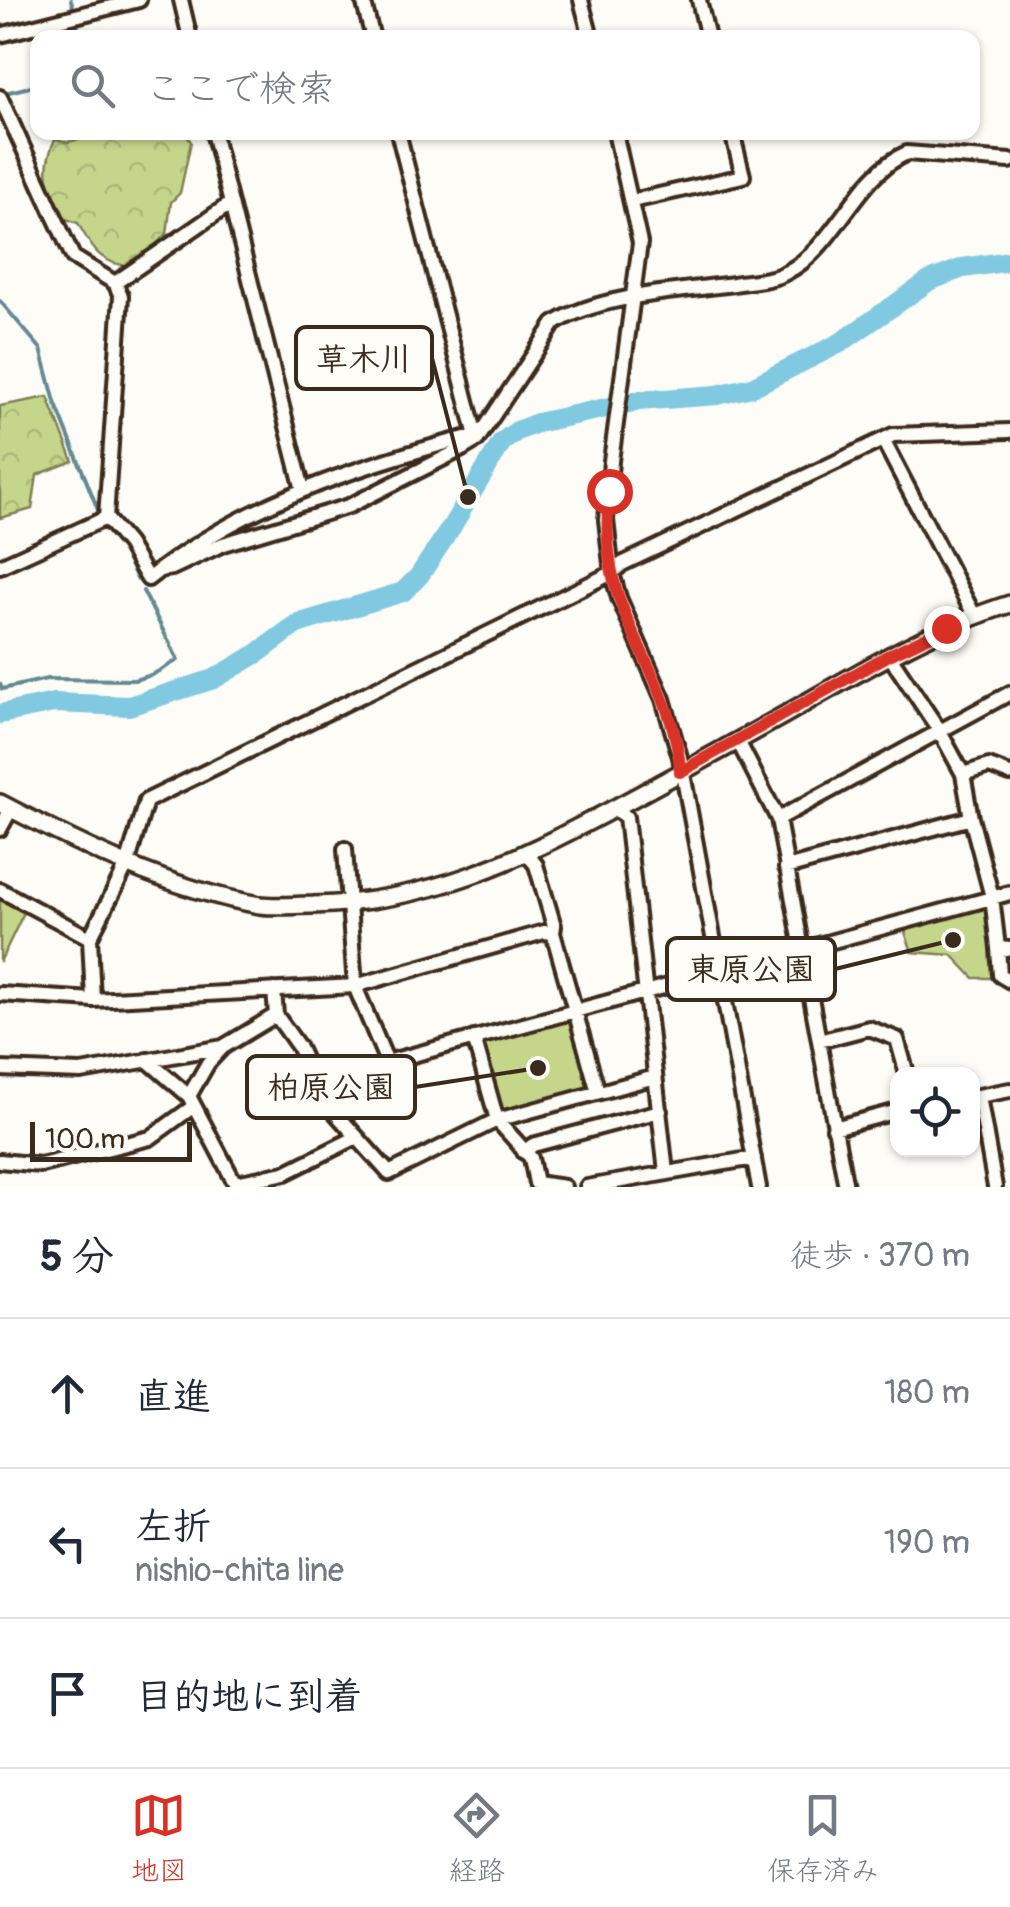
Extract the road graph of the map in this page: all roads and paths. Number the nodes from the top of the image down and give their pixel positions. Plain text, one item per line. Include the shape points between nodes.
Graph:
1 (138, 0) edge
2 (180, 0) edge
3 (363, 0) edge
4 (581, 0) edge
5 (699, 0) edge
6 (188, 30) edge
7 (371, 30) edge
8 (588, 30) edge
9 (706, 30) edge
10 (0, 34) edge
11 (0, 98) edge
12 (215, 140) edge
13 (400, 140) edge
14 (617, 140) edge
15 (734, 140) edge
16 (1010, 161) edge
17 (632, 201) junction
18 (230, 204) junction
19 (115, 283) junction
20 (633, 297) junction
21 (1010, 432) edge
22 (477, 440) junction
23 (883, 440) junction
24 (303, 490) junction
25 (106, 518) junction
26 (0, 566) edge
27 (160, 570) junction
28 (612, 573) junction
29 (1010, 604) edge
30 (974, 615) junction
31 (889, 655) junction
32 (1010, 693) edge
33 (939, 730) junction
34 (738, 741) junction
35 (680, 772) junction
36 (963, 774) junction
37 (1010, 774) edge
38 (6, 806) edge
39 (614, 808) junction
40 (971, 818) junction
41 (778, 819) junction
42 (0, 829) edge
43 (345, 849) dead end
44 (528, 854) junction
45 (129, 860) junction
46 (786, 868) junction
47 (0, 890) edge
48 (1010, 893) edge
49 (992, 897) junction
50 (346, 904) junction
51 (553, 932) junction
52 (90, 938) junction
53 (1004, 948) edge
54 (801, 949) junction
55 (719, 972) junction
56 (1010, 981) edge
57 (355, 986) junction
58 (274, 990) junction
59 (646, 992) junction
60 (0, 994) edge
61 (93, 1000) junction
62 (576, 1010) junction
63 (276, 1014) junction
64 (474, 1038) junction
65 (819, 1041) junction
66 (223, 1047) junction
67 (147, 1060) junction
68 (905, 1067) edge
69 (0, 1069) edge
70 (656, 1076) junction
71 (1010, 1090) edge
72 (598, 1092) junction
73 (980, 1095) edge
74 (192, 1101) junction
75 (660, 1111) junction
76 (890, 1113) edge
77 (980, 1115) edge
78 (496, 1120) junction
79 (834, 1128) junction
80 (357, 1137) junction
81 (524, 1152) junction
82 (754, 1158) junction
83 (0, 1161) edge
84 (666, 1172) junction
85 (237, 1185) edge
86 (535, 1185) edge
87 (564, 1187) edge
88 (588, 1187) edge
89 (759, 1187) edge
90 (846, 1187) edge
91 (995, 1187) edge

1 - 10 street
2 - 6 street
3 - 7 street
4 - 8 street
5 - 9 street
11 - 19 street via 73,257
12 - 18 street
13 - 22 street
14 - 17 street
15 - 17 street via 743,176
16 - 20 street via 908,153 788,272
17 - 20 street via 640,243
18 - 19 street
18 - 24 street
19 - 25 street via 122,304
20 - 22 street via 554,324
20 - 28 street via 606,520
21 - 23 street
22 - 24 street via 430,447
22 - 27 street via 349,506
23 - 28 street
23 - 30 street
24 - 27 street via 267,503
25 - 26 street
25 - 27 street via 148,579
28 - 35 street via 664,700
28 - 45 street via 146,801
29 - 30 main road
30 - 31 main road
31 - 33 street
31 - 34 main road
32 - 33 street
33 - 36 street
33 - 41 street
34 - 35 main road
34 - 41 street
35 - 39 main road
35 - 55 street
36 - 37 street via 989,766
36 - 40 street
38 - 42 street
38 - 45 main road
39 - 44 main road
39 - 59 street via 626,817
40 - 46 street
40 - 49 street
41 - 46 street
43 - 50 street
44 - 50 main road via 439,886
44 - 51 street
45 - 50 main road via 212,894 264,906
45 - 52 street
46 - 54 street
47 - 52 street
48 - 49 street
49 - 53 street
49 - 54 street
50 - 57 street
51 - 57 street
51 - 62 street
52 - 61 street
53 - 56 street via 1000,974
54 - 55 street
54 - 65 street
55 - 59 street
55 - 82 street
57 - 58 street
57 - 64 street via 387,1062
58 - 61 street
58 - 63 street
59 - 62 street
59 - 70 street
60 - 61 street
62 - 64 street
62 - 72 street
63 - 66 street
63 - 80 street via 324,1099
64 - 78 street
65 - 68 street via 869,1028 897,1039
65 - 79 street
66 - 67 street
66 - 74 street
67 - 69 street via 81,1072
67 - 74 street
70 - 72 street
70 - 75 street
71 - 73 street
72 - 78 street
74 - 83 street via 150,1138 41,1165
74 - 85 street
75 - 81 street
75 - 84 street
76 - 79 street
77 - 91 street
78 - 80 street via 389,1172
78 - 81 street
79 - 90 street
80 - 85 street via 285,1173
81 - 86 street via 535,1167
82 - 84 street
82 - 89 street
84 - 88 street
86 - 87 street

